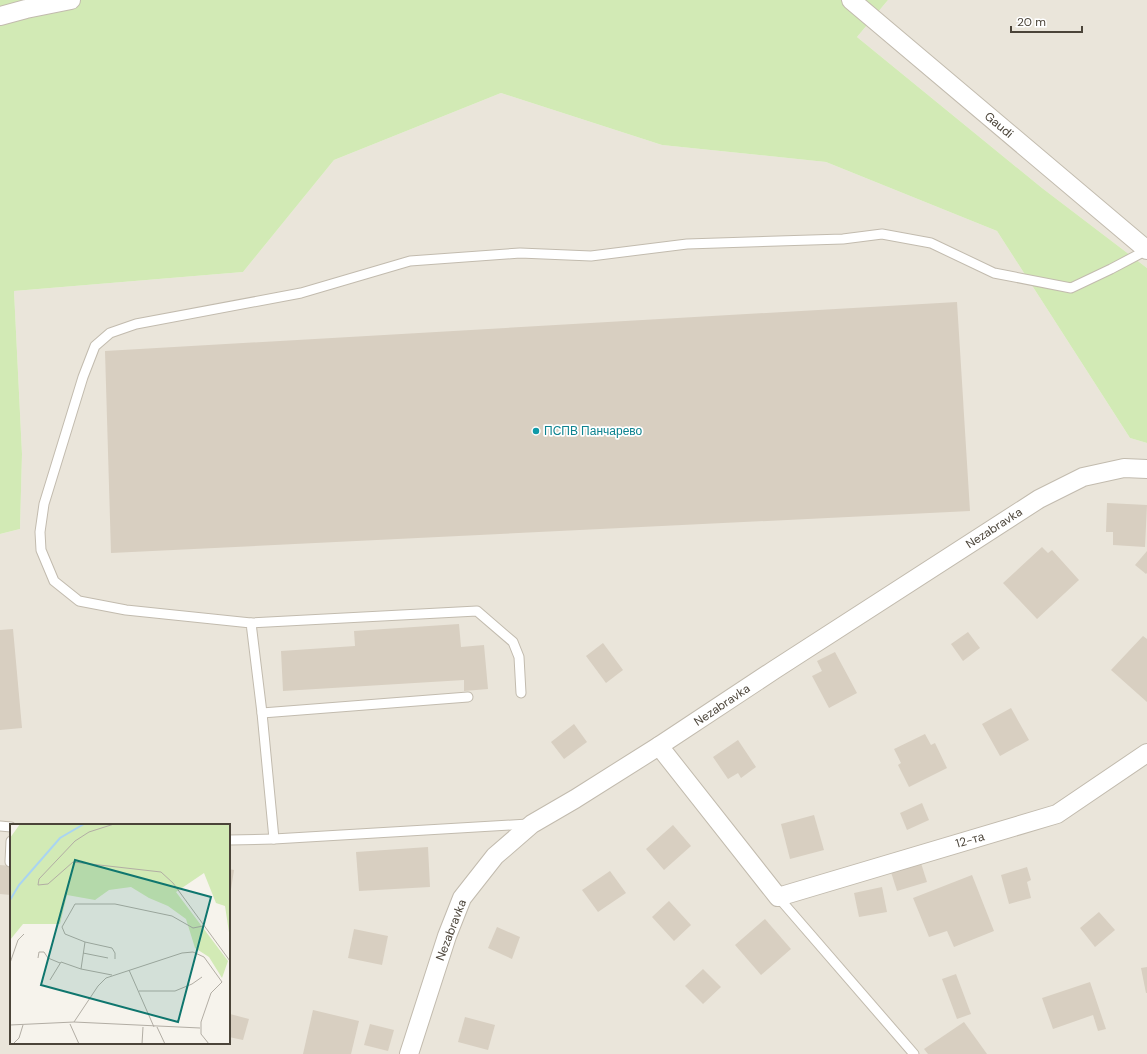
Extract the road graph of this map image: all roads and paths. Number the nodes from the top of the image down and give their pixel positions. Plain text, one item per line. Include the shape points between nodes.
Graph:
1 (71, 0) edge
2 (851, 0) edge
3 (0, 16) edge
4 (1147, 250) edge
5 (1147, 469) edge
6 (252, 623) junction
7 (521, 693) dead end
8 (468, 696) dead end
9 (262, 713) junction
10 (659, 746) junction
11 (1147, 753) edge
12 (532, 824) junction
13 (0, 826) edge
14 (10, 827) edge
15 (274, 839) junction
16 (230, 840) edge
17 (778, 896) junction
18 (408, 1054) edge
19 (914, 1054) edge

1 - 3 street
2 - 4 street, Gaudi
4 - 6 lane via 1071,288 994,273 931,243 882,234 843,239 686,244 591,256 520,253 410,261 301,293 136,324 110,333 95,346 83,377 44,504 40,532 41,550 54,581 79,601 126,610
5 - 10 street, Nezabravka via 1124,468 1083,477 1039,499
6 - 7 lane via 478,611 513,642 519,657
6 - 9 lane
8 - 9 lane
9 - 15 lane
10 - 12 street, Nezabravka
10 - 17 street
11 - 17 street, 12-та via 1057,814
12 - 15 lane
12 - 18 street, Nezabravka via 495,856 462,898
13 - 14 lane
15 - 16 lane
17 - 19 lane

